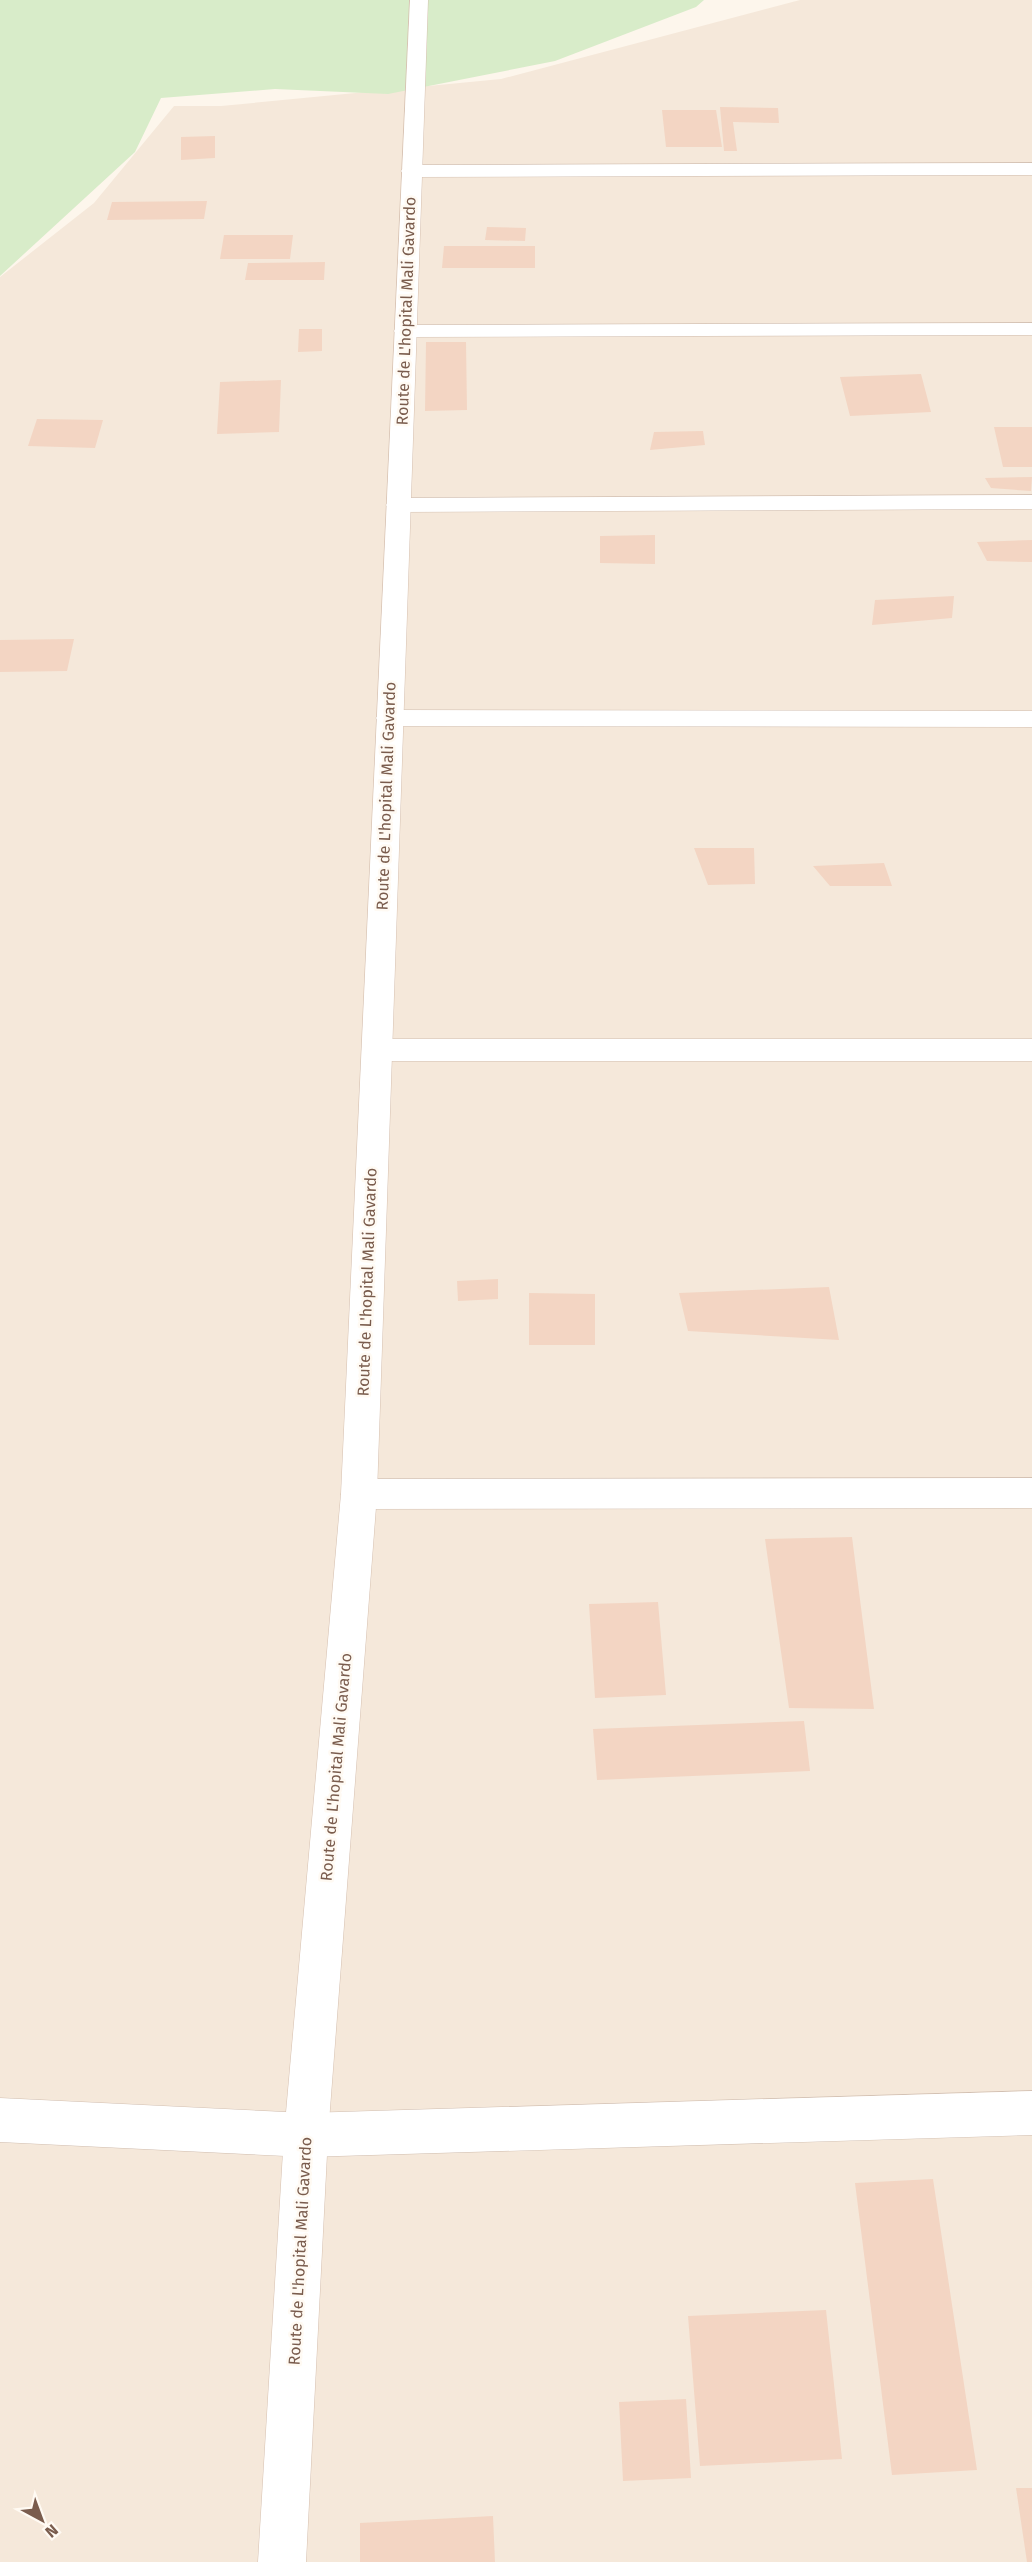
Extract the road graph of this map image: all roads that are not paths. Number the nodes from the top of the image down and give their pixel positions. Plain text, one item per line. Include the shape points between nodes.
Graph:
1 (419, 0) edge
2 (1032, 169) edge
3 (411, 171) junction
4 (1032, 329) edge
5 (405, 331) junction
6 (1032, 502) edge
7 (398, 505) junction
8 (389, 718) junction
9 (1032, 719) edge
10 (377, 1050) junction
11 (1032, 1050) edge
12 (1032, 1493) edge
13 (359, 1494) junction
14 (1032, 2113) edge
15 (0, 2120) edge
16 (306, 2135) junction
17 (282, 2562) edge

1 - 3 street, Route de L'hopital Mali Gavardo
2 - 3 street
3 - 5 street, Route de L'hopital Mali Gavardo
4 - 5 street
5 - 7 street, Route de L'hopital Mali Gavardo
6 - 7 street
7 - 8 street, Route de L'hopital Mali Gavardo
8 - 9 street
8 - 10 street, Route de L'hopital Mali Gavardo
10 - 11 street
10 - 13 street, Route de L'hopital Mali Gavardo
12 - 13 street
13 - 16 street, Route de L'hopital Mali Gavardo
14 - 16 street
15 - 16 street
16 - 17 street, Route de L'hopital Mali Gavardo

